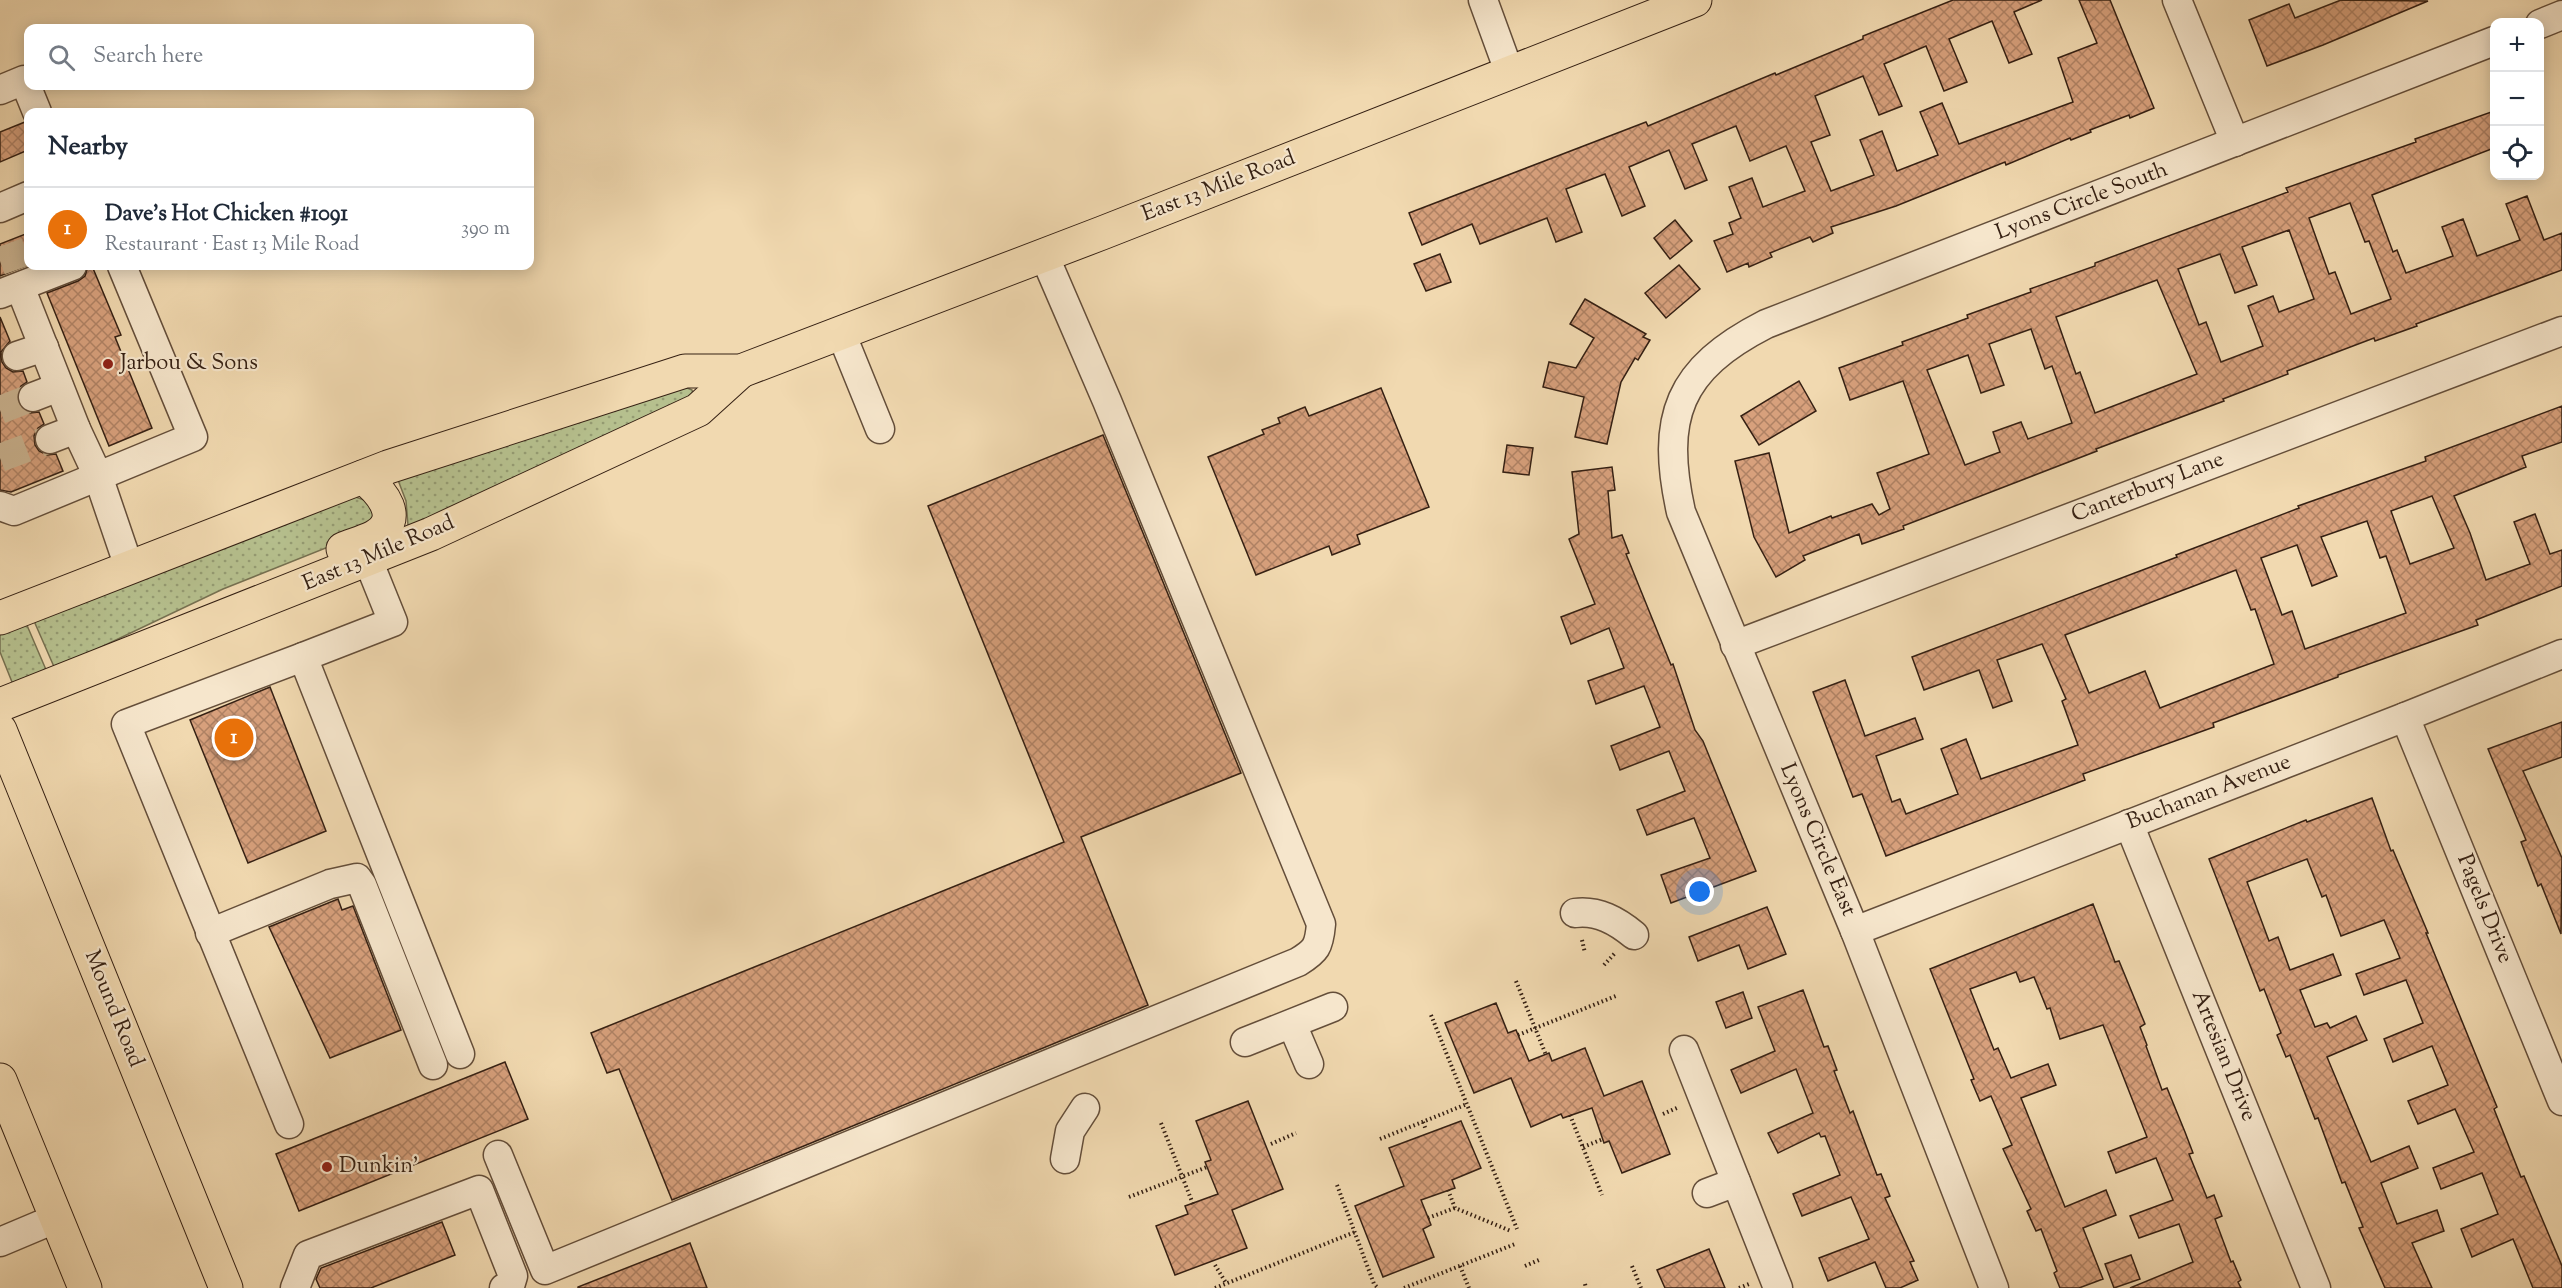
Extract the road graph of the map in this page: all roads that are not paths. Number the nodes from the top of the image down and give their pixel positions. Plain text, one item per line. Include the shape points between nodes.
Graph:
1 (1482, 0) edge
2 (1695, 0) edge
3 (2177, 0) edge
4 (2562, 15) edge
5 (2544, 22) edge
6 (2490, 43) edge
7 (1510, 74) junction
8 (24, 80) edge
9 (0, 90) edge
10 (28, 90) edge
11 (35, 108) edge
12 (2235, 142) junction
13 (24, 198) edge
14 (0, 208) edge
15 (1044, 255) junction
16 (62, 270) edge
17 (124, 270) edge
18 (10, 291) edge
19 (2562, 331) edge
20 (841, 333) junction
21 (44, 347) junction
22 (17, 356) dead end
23 (741, 371) junction
24 (60, 387) junction
25 (1686, 389) joint
26 (33, 397) tunnel mouth
27 (76, 429) junction
28 (880, 429) dead end
29 (50, 439) tunnel mouth
30 (98, 476) junction
31 (363, 477) junction
32 (0, 506) edge
33 (368, 560) junction
34 (129, 567) junction
35 (247, 607) junction
36 (0, 618) edge
37 (1735, 645) junction
38 (2562, 654) edge
39 (303, 657) junction
40 (0, 705) edge
41 (2405, 717) junction
42 (0, 730) edge
43 (2129, 824) junction
44 (1575, 913) dead end
45 (1855, 931) junction
46 (210, 933) junction
47 (1628, 941) road end
48 (1333, 1007) dead end
49 (1292, 1024) junction
50 (1245, 1042) dead end
51 (1684, 1050) dead end
52 (460, 1054) dead end
53 (1309, 1064) dead end
54 (434, 1065) dead end
55 (0, 1080) edge
56 (2562, 1101) edge
57 (1085, 1108) dead end
58 (289, 1124) dead end
59 (498, 1155) dead end
60 (1065, 1160) dead end
61 (1736, 1182) junction
62 (1707, 1193) dead end
63 (57, 1218) junction
64 (0, 1242) edge
65 (85, 1288) edge
66 (226, 1288) edge
67 (295, 1288) edge
68 (504, 1288) edge
69 (1778, 1288) edge
70 (1994, 1288) edge
71 (2316, 1288) edge

1 - 7 street
2 - 7 main road, East 13 Mile Road
3 - 12 street
4 - 5 street
6 - 12 street, Lyons Circle South
7 - 15 main road, East 13 Mile Road
8 - 9 street
10 - 11 street
12 - 25 street, Lyons Circle South via 1766,324 1704,366
13 - 14 street
15 - 20 main road, East 13 Mile Road
15 - 59 street via 1320,924 1315,951 1298,962 545,1270
16 - 18 street
17 - 30 street via 193,437
18 - 21 street
19 - 37 street, Canterbury Lane
20 - 23 main road, East 13 Mile Road
20 - 28 street
21 - 22 street
21 - 24 street
23 - 31 main road, East 13 Mile Road via 686,371
23 - 33 main road, East 13 Mile Road via 698,410
24 - 26 street
24 - 27 street
25 - 37 street, Lyons Circle East via 1674,420 1673,477 1681,512
27 - 29 street
27 - 30 street
30 - 32 street via 14,511
30 - 34 street
31 - 34 main road, East 13 Mile Road
31 - 35 main road via 386,499 390,513 386,525 375,536 252,586
33 - 35 main road, East 13 Mile Road
33 - 39 street via 393,622
34 - 36 main road, East 13 Mile Road
35 - 40 main road, East 13 Mile Road
37 - 45 street, Lyons Circle East
38 - 41 street, Buchanan Avenue
39 - 46 street via 126,724
39 - 52 street
41 - 43 street, Buchanan Avenue
41 - 56 street, Pagels Drive
42 - 66 main road, Mound Road
43 - 45 street, Buchanan Avenue
43 - 71 street, Artesian Drive
44 - 47 street via 1587,911 1616,920
45 - 70 street, Lyons Circle East
46 - 54 street via 330,884 357,878
46 - 58 street
48 - 49 street
49 - 50 street
49 - 53 street
51 - 61 street
55 - 63 main road
57 - 60 street via 1070,1131
61 - 62 street
61 - 69 street
63 - 64 street
63 - 65 main road
67 - 68 street via 308,1255 479,1190 513,1276 510,1286

